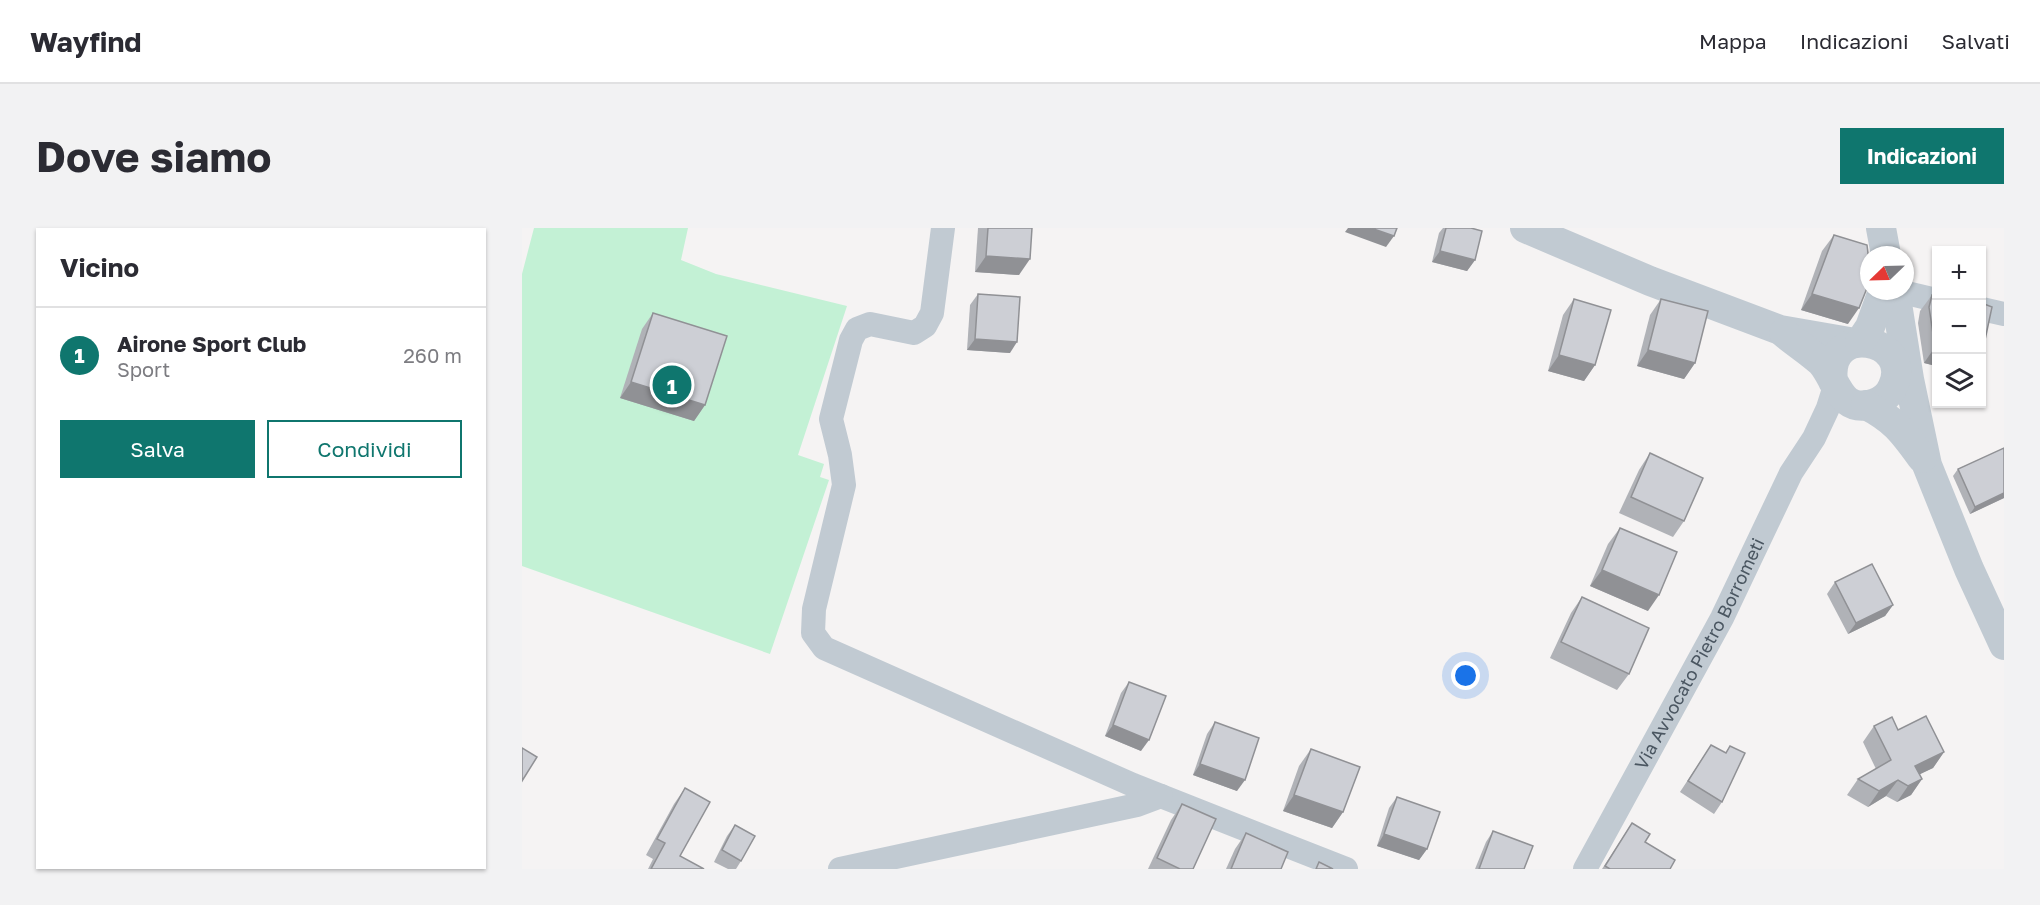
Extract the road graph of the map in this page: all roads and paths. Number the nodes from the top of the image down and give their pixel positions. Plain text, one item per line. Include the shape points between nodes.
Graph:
1 (944, 228) edge
2 (1525, 228) edge
3 (1881, 228) edge
4 (1884, 246) edge
5 (1914, 295) edge
6 (1932, 299) edge
7 (1880, 300) edge
8 (1898, 300) edge
9 (1986, 310) edge
10 (2004, 314) edge
11 (1780, 330) junction
12 (1857, 342) junction
13 (1899, 368) junction
14 (1834, 384) junction
15 (1864, 405) junction
16 (1814, 438) junction
17 (1927, 465) junction
18 (2004, 645) edge
19 (1161, 796) junction
20 (840, 869) edge
21 (1346, 869) edge
22 (1585, 869) edge

1 - 19 street via 932,314 925,326 914,333 870,324 857,328 851,340 831,419 844,485 814,609 813,633 824,648
2 - 11 street
3 - 4 street
5 - 6 street
7 - 12 street via 1870,327
8 - 13 street
9 - 10 street
11 - 12 street
11 - 14 street via 1822,364
12 - 13 street via 1879,345
12 - 14 street via 1836,358
13 - 15 street via 1886,397
13 - 17 street
14 - 15 street via 1843,397
14 - 16 street
15 - 16 street
15 - 17 street via 1887,416 1902,430
16 - 22 street, Via Avvocato Pietro Borrometi via 1791,473 1722,618
17 - 18 street
19 - 20 street via 1137,805
19 - 21 street

